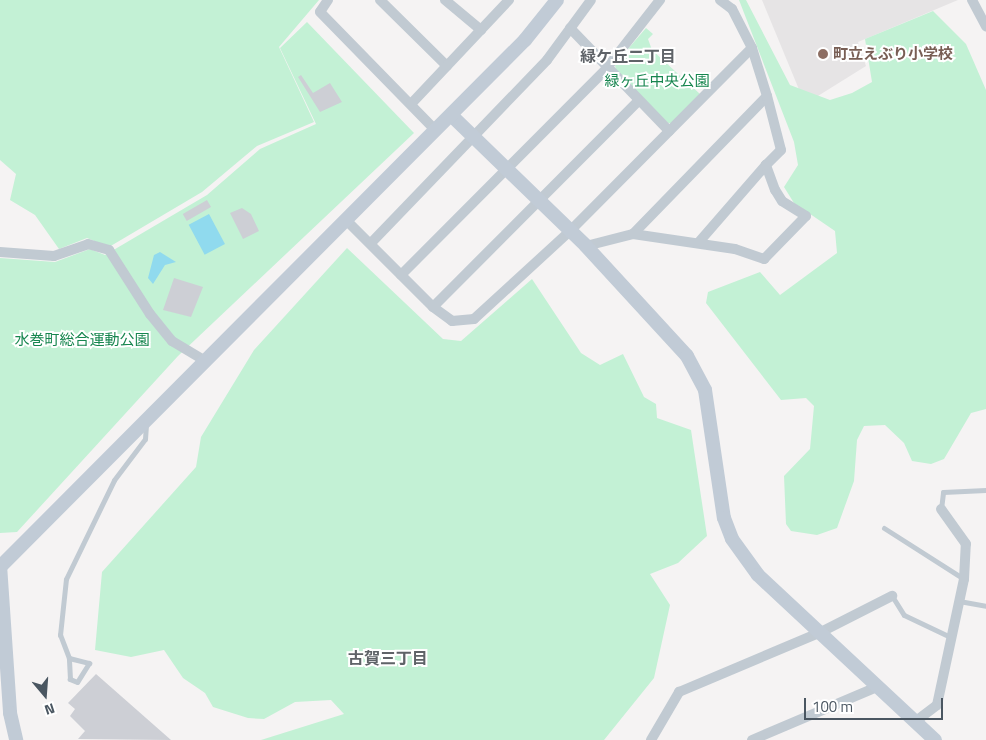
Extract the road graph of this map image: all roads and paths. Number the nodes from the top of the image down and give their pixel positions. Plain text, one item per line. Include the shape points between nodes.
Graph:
1 (328, 0) edge
2 (380, 0) edge
3 (445, 0) edge
4 (509, 0) edge
5 (557, 0) edge
6 (591, 0) edge
7 (660, 0) edge
8 (720, 0) edge
9 (972, 0) edge
10 (986, 26) edge
11 (570, 28) junction
12 (481, 30) junction
13 (752, 48) junction
14 (447, 66) junction
15 (606, 69) junction
16 (767, 96) junction
17 (638, 101) junction
18 (412, 104) junction
19 (451, 114) junction
20 (435, 130) junction
21 (669, 131) junction
22 (475, 138) junction
23 (766, 165) junction
24 (506, 170) junction
25 (539, 200) junction
26 (346, 221) junction
27 (570, 231) junction
28 (633, 234) junction
29 (371, 242) junction
30 (699, 242) junction
31 (586, 246) junction
32 (0, 252) edge
33 (401, 275) junction
34 (432, 307) junction
35 (205, 361) junction
36 (154, 415) junction
37 (986, 490) edge
38 (941, 509) joint
39 (884, 528) dead end
40 (0, 566) edge
41 (964, 579) junction
42 (892, 596) joint
43 (958, 601) junction
44 (986, 606) edge
45 (821, 632) junction
46 (948, 636) junction
47 (69, 658) junction
48 (878, 687) junction
49 (916, 721) junction
50 (16, 740) edge
51 (651, 740) edge
52 (752, 740) edge
53 (935, 740) edge

1 - 18 street via 320,12
2 - 14 street
3 - 12 street
4 - 12 street
5 - 19 street via 525,40
6 - 11 street
7 - 15 street
8 - 13 street via 732,9
9 - 10 street
11 - 15 street
11 - 22 street
12 - 14 street
13 - 16 street
13 - 21 street
14 - 18 street
15 - 17 street
15 - 24 street
16 - 23 street via 780,150
16 - 28 street
17 - 21 street
17 - 25 street
18 - 20 street
19 - 20 street
19 - 22 street
20 - 26 street
21 - 27 street
22 - 24 street
22 - 29 street
23 - 30 street
23 - 30 street via 782,201 806,216 764,259
24 - 25 street
24 - 33 street
25 - 27 street
25 - 34 street
26 - 29 street
26 - 35 street
27 - 31 street
27 - 34 street via 474,318 452,321
28 - 30 street
28 - 31 street
29 - 33 street
31 - 45 street via 687,356 705,390 724,518 732,539 758,576
32 - 35 street via 54,256 88,244 109,250 150,314 172,340
33 - 34 street
35 - 36 street
36 - 40 street
36 - 47 lane via 146,423 145,439 114,480 66,579 60,635
37 - 38 lane via 943,492
38 - 41 street via 966,544
39 - 41 lane
40 - 50 street via 10,713
41 - 43 street
42 - 45 street
42 - 46 lane via 904,616
43 - 44 lane
43 - 46 street
45 - 48 street
45 - 51 street via 679,692
46 - 49 street via 936,705
47 - 47 lane via 89,663 77,682 68,674
48 - 49 street
48 - 52 street
49 - 53 street

